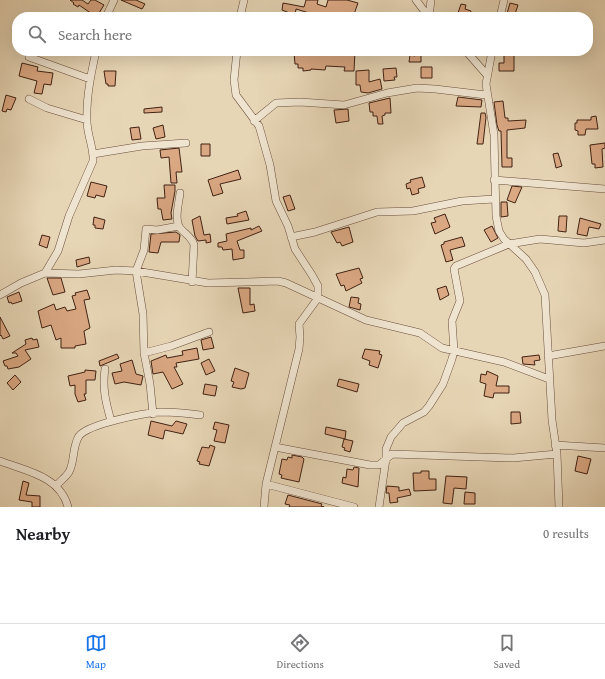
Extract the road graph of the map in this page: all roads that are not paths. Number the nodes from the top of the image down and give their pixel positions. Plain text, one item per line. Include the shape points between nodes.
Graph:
1 (114, 0) edge
2 (244, 0) edge
3 (416, 0) edge
4 (431, 0) edge
5 (504, 0) edge
6 (108, 12) edge
7 (241, 12) edge
8 (425, 12) edge
9 (429, 12) edge
10 (501, 12) edge
11 (95, 56) edge
12 (236, 56) edge
13 (470, 56) edge
14 (491, 56) edge
15 (29, 57) dead end
16 (486, 75) junction
17 (90, 79) junction
18 (486, 95) junction
19 (29, 99) dead end
20 (87, 120) junction
21 (254, 120) junction
22 (186, 143) dead end
23 (93, 154) junction
24 (494, 180) junction
25 (605, 189) edge
26 (180, 193) dead end
27 (494, 199) junction
28 (179, 226) junction
29 (291, 237) junction
30 (605, 240) edge
31 (508, 244) junction
32 (136, 271) junction
33 (45, 273) junction
34 (192, 282) junction
35 (0, 295) edge
36 (318, 298) junction
37 (209, 332) dead end
38 (605, 346) edge
39 (454, 351) junction
40 (144, 353) junction
41 (548, 356) junction
42 (105, 369) dead end
43 (549, 379) junction
44 (153, 414) junction
45 (200, 415) dead end
46 (112, 421) junction
47 (555, 445) junction
48 (275, 447) junction
49 (605, 448) edge
50 (557, 454) junction
51 (386, 459) junction
52 (0, 461) edge
53 (266, 484) junction
54 (57, 485) junction
55 (68, 507) edge
56 (264, 507) edge
57 (354, 507) edge
58 (379, 507) edge
59 (559, 507) edge

1 - 6 street
2 - 7 street
3 - 8 street
4 - 9 street
5 - 10 street
11 - 17 street
12 - 21 street via 234,80 236,95
13 - 16 street
14 - 16 street
15 - 17 street
16 - 18 street
17 - 20 street
18 - 21 street via 417,88 344,105 276,103
18 - 24 street via 494,135
19 - 20 street via 47,108
20 - 23 street
21 - 29 street via 264,138 276,201
22 - 23 street via 142,146
23 - 33 street via 90,169 69,216 58,251
24 - 25 street
24 - 27 street
26 - 28 street via 177,214
27 - 29 street via 470,200 413,211 377,212
27 - 31 street via 500,231
28 - 32 street via 146,229 144,250
28 - 34 street via 194,245
29 - 36 street via 294,249 318,286
30 - 31 street via 584,243 540,239
31 - 39 street via 462,262 454,269 460,301 452,321
31 - 41 street via 526,259 545,295
32 - 33 street
32 - 34 street
32 - 40 street via 143,314
33 - 35 street
34 - 36 street via 234,284 278,281
36 - 39 street via 366,320 420,333 442,348
36 - 48 street via 298,324 299,349
37 - 40 street
38 - 41 street
39 - 43 street via 504,362
39 - 51 street via 443,384 424,412 403,423 391,437 386,449
40 - 44 street
41 - 43 street
42 - 46 street via 102,383
43 - 47 street
44 - 45 street via 180,412
44 - 46 street
46 - 54 street via 86,430 80,436 69,471
47 - 49 street
47 - 50 street
48 - 51 street via 370,465 379,465
48 - 53 street
50 - 51 street via 513,458 392,454
50 - 59 street
51 - 58 street
52 - 54 street
53 - 56 street
53 - 57 street
54 - 55 street

